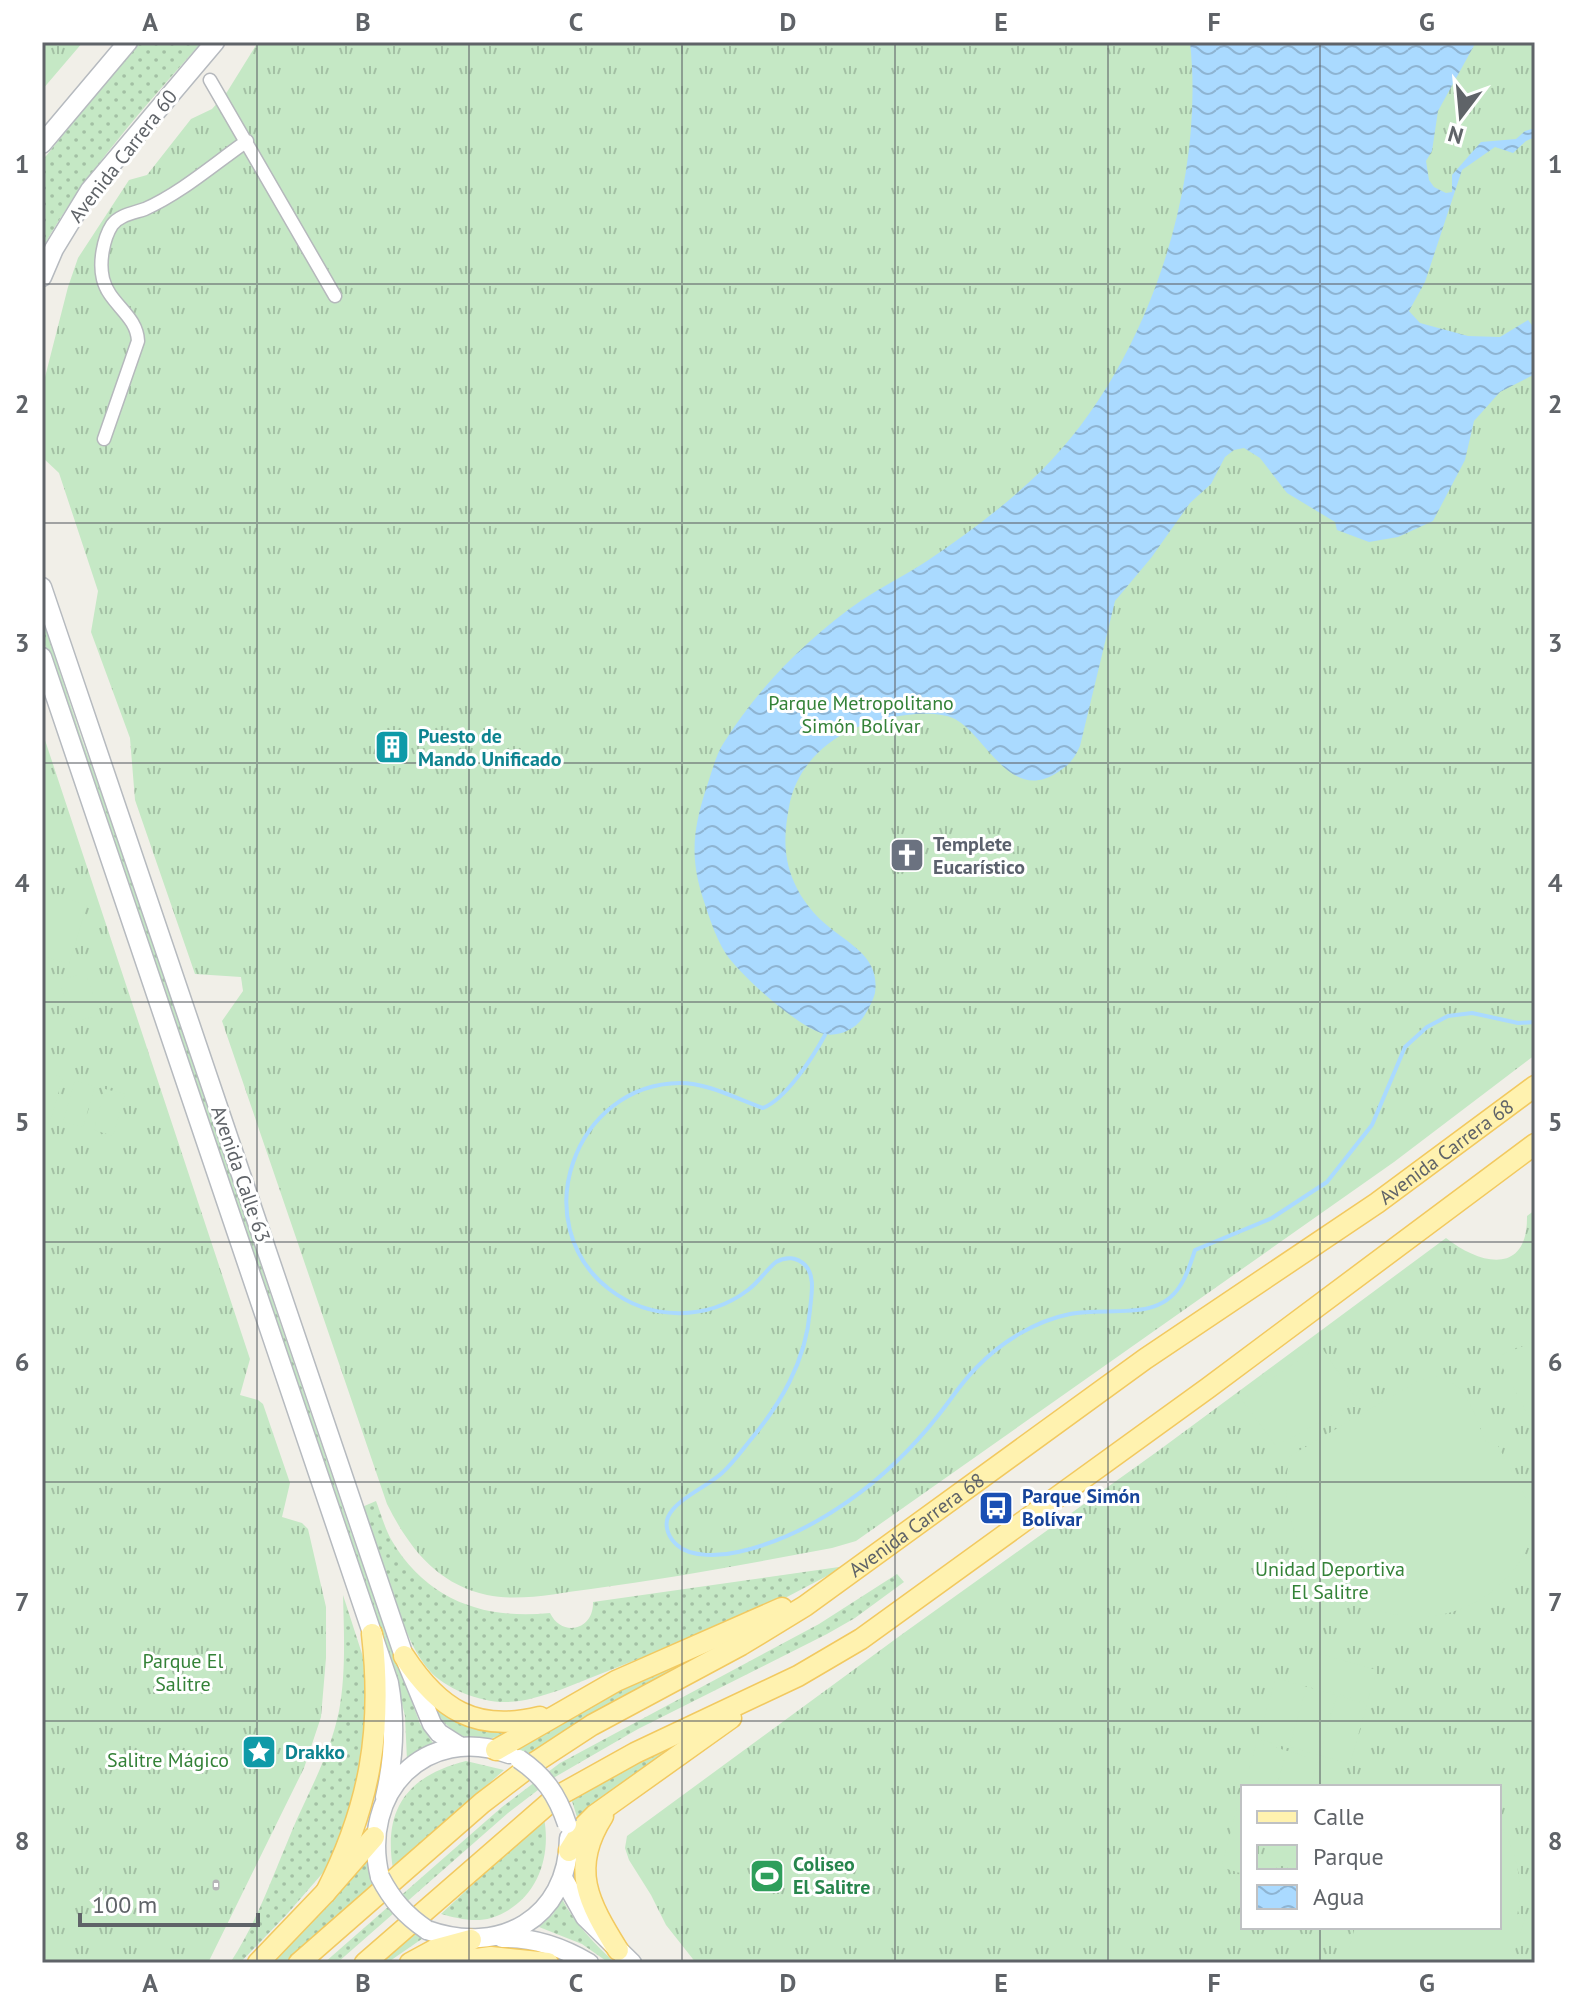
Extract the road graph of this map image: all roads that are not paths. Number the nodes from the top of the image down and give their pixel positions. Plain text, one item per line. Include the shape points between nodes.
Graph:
1 (128, 42) edge
2 (215, 42) edge
3 (210, 80) dead end
4 (247, 141) junction
5 (42, 144) edge
6 (42, 277) edge
7 (335, 296) dead end
8 (104, 439) dead end
9 (42, 587) edge
10 (42, 657) edge
11 (1535, 1086) edge
12 (1535, 1144) edge
13 (246, 1190) junction
14 (224, 1196) junction
15 (833, 1586) junction
16 (372, 1634) junction
17 (404, 1656) junction
18 (763, 1694) junction
19 (559, 1712) junction
20 (461, 1747) junction
21 (496, 1750) junction
22 (385, 1797) junction
23 (615, 1800) junction
24 (374, 1837) junction
25 (569, 1851) junction
26 (563, 1878) junction
27 (326, 1892) junction
28 (481, 1939) junction
29 (625, 1957) edge
30 (258, 1963) edge
31 (299, 1963) edge
32 (365, 1963) edge
33 (410, 1963) edge
34 (446, 1963) edge
35 (548, 1963) edge
36 (589, 1963) edge

1 - 5 main road
2 - 6 main road, Avenida Carrera 60 via 90,190
3 - 4 street
4 - 7 street
4 - 8 street via 159,202 117,220 110,231 103,280 110,297 135,325 138,341
9 - 13 main road, Avenida Calle 63
10 - 14 main road, Avenida Calle 63
11 - 15 main road, Avenida Carrera 68
12 - 18 main road via 903,1610
13 - 14 main road
13 - 17 main road, Avenida Calle 63
14 - 16 main road, Avenida Calle 63
15 - 19 main road via 616,1681
15 - 31 main road, Avenida Carrera 68 via 537,1761
16 - 22 main road, Avenida Calle 63 via 392,1703 393,1754
16 - 27 main road via 377,1710 370,1770 353,1835
17 - 19 main road via 439,1700 465,1715 506,1723
17 - 20 main road, Avenida Calle 63 via 432,1724
18 - 23 main road
18 - 32 main road via 635,1753 556,1797
19 - 21 main road
20 - 21 main road
20 - 22 main road via 417,1763
21 - 25 main road, bridge via 519,1759 550,1786 567,1824
22 - 24 main road
23 - 25 main road via 585,1825
23 - 29 main road via 592,1839 585,1881 595,1914
24 - 27 main road
24 - 28 main road, bridge via 380,1877 407,1916 448,1937
25 - 26 main road
26 - 28 main road via 535,1917 514,1930
26 - 29 main road via 585,1917
27 - 30 main road
28 - 33 main road via 434,1950
28 - 36 main road via 518,1937 561,1948
34 - 35 main road via 491,1957

